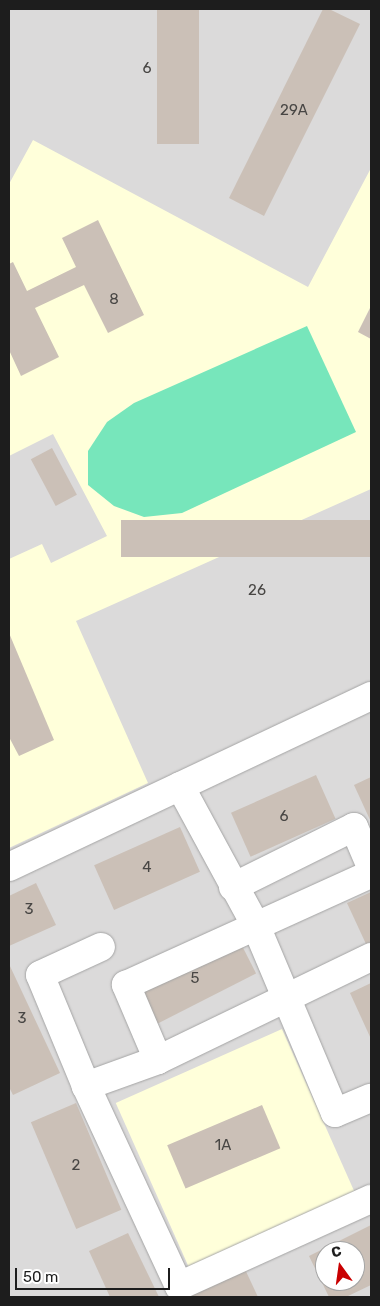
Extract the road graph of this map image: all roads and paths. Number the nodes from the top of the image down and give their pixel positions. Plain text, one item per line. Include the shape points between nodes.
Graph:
1 (371, 696) edge
2 (180, 786) junction
3 (9, 867) edge
4 (371, 867) edge
5 (371, 874) edge
6 (233, 887) junction
7 (256, 926) junction
8 (101, 947) dead end
9 (371, 957) edge
10 (286, 998) junction
11 (158, 1060) junction
12 (86, 1086) junction
13 (371, 1098) edge
14 (371, 1199) edge

1 - 2 lane
2 - 3 lane
2 - 6 lane
4 - 6 lane via 354,827
5 - 7 lane
6 - 7 lane
7 - 10 lane
7 - 11 lane via 126,985
8 - 12 lane via 40,975
9 - 10 lane
10 - 11 lane
10 - 13 lane via 336,1113
11 - 12 lane
12 - 14 lane via 179,1286

